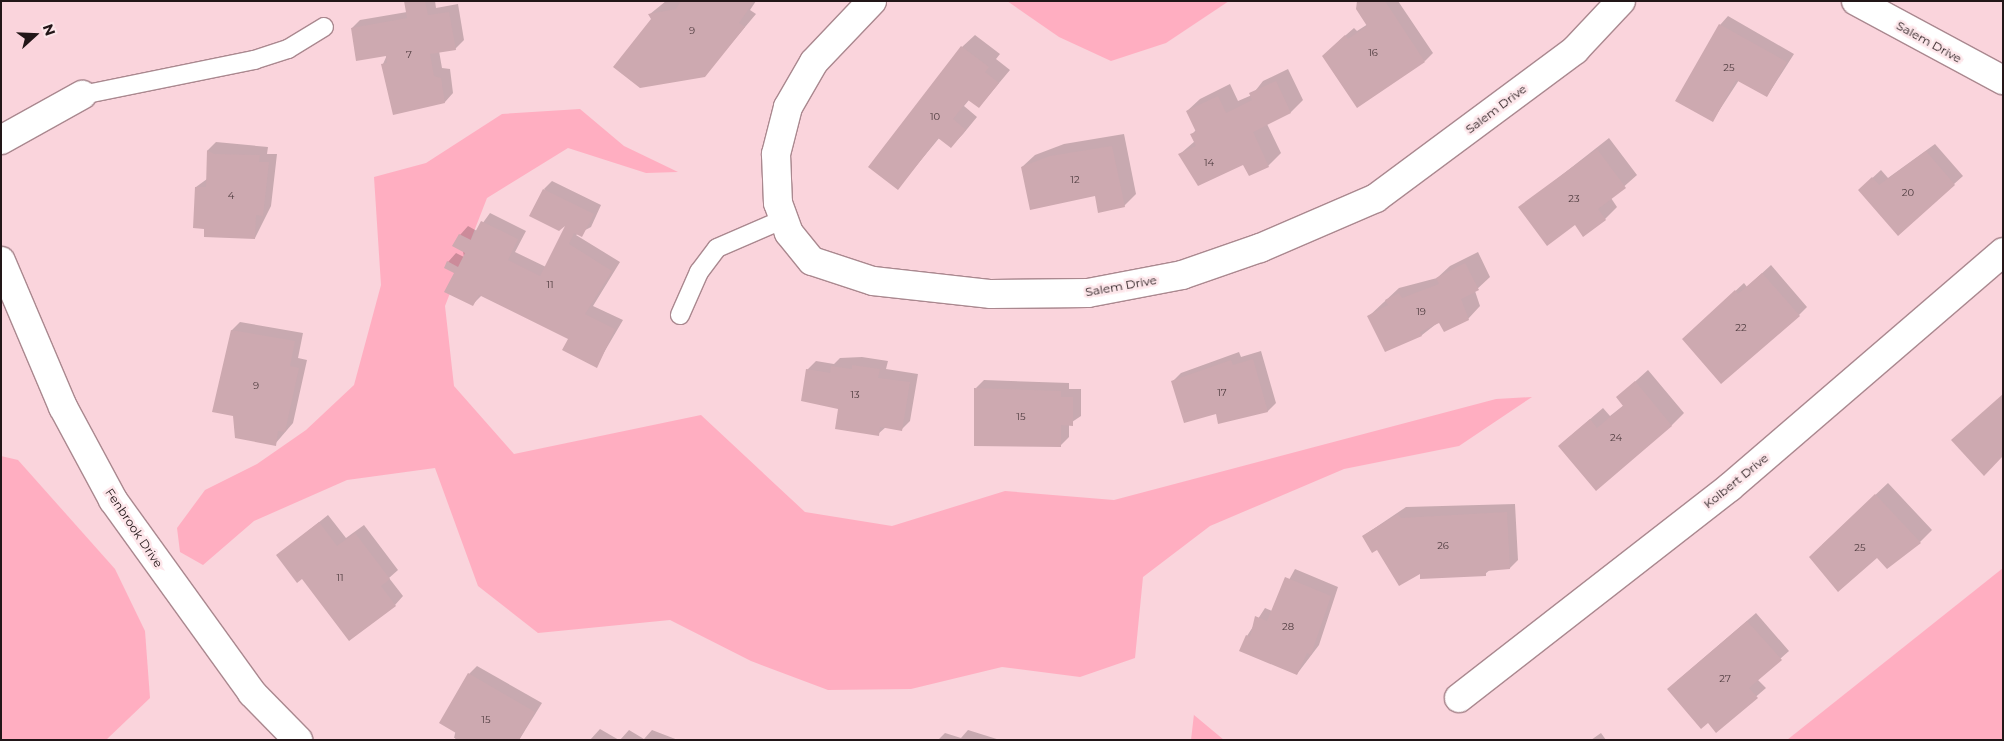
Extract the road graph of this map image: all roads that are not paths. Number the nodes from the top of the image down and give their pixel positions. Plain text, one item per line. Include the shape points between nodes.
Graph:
1 (872, 1) edge
2 (1621, 1) edge
3 (1856, 1) edge
4 (324, 27) dead end
5 (2003, 80) edge
6 (82, 95) joint
7 (1, 140) edge
8 (784, 219) junction
9 (2003, 252) edge
10 (1, 261) edge
11 (680, 315) dead end
12 (1459, 698) dead end
13 (298, 740) edge

1 - 8 street, Salem Drive via 814,62 788,107 776,154 778,203
2 - 8 street, Salem Drive via 1575,50 1376,198 1260,248 1182,275 1088,293 991,294 873,281 812,261 789,233
3 - 5 street, Salem Drive
4 - 6 lane via 288,49 254,60
6 - 7 street
8 - 11 lane via 717,248 699,272
9 - 12 street, Kolbert Drive via 1730,487
10 - 13 street, Fenbrook Drive via 63,407 113,500 252,694

